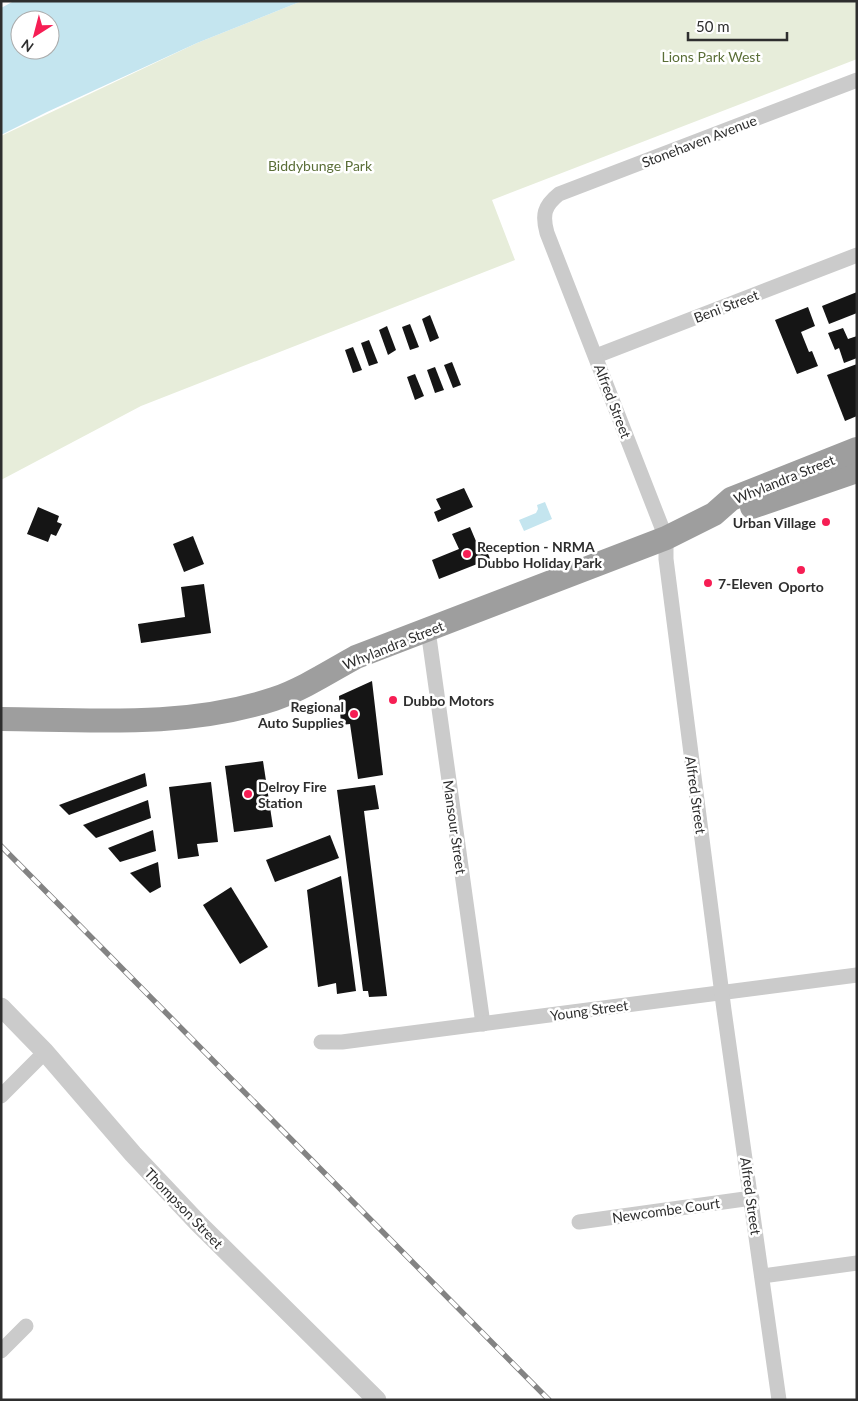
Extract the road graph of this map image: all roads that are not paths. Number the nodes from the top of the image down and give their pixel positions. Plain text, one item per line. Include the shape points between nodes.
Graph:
1 (857, 80) edge
2 (546, 209) joint
3 (857, 255) edge
4 (596, 356) junction
5 (856, 456) edge
6 (666, 538) junction
7 (428, 630) junction
8 (1, 719) edge
9 (857, 975) edge
10 (722, 992) junction
11 (1, 1007) edge
12 (483, 1024) junction
13 (321, 1042) dead end
14 (45, 1052) junction
15 (1, 1096) edge
16 (752, 1198) junction
17 (579, 1222) dead end
18 (857, 1263) edge
19 (762, 1276) junction
20 (26, 1326) dead end
21 (1, 1351) edge
22 (377, 1400) edge
23 (779, 1400) edge

1 - 2 street, Stonehaven Avenue via 559,194
2 - 4 street, Alfred Street via 547,233
3 - 4 street, Beni Street
4 - 6 street, Alfred Street
5 - 6 highway, Whylandra Street via 731,499 714,514
6 - 7 highway, Whylandra Street
6 - 10 street, Alfred Street
7 - 8 highway, Whylandra Street via 356,657 309,684 275,698 211,714 170,720
7 - 12 street, Mansour Street
9 - 10 street, Young Street
10 - 12 street, Young Street
10 - 16 street, Alfred Street
11 - 14 street, Thompson Street
12 - 13 street, Young Street
14 - 15 street
14 - 22 street, Thompson Street via 198,1223
16 - 17 street, Newcombe Court
16 - 19 street, Alfred Street
18 - 19 street
19 - 23 street, Alfred Street
20 - 21 street

